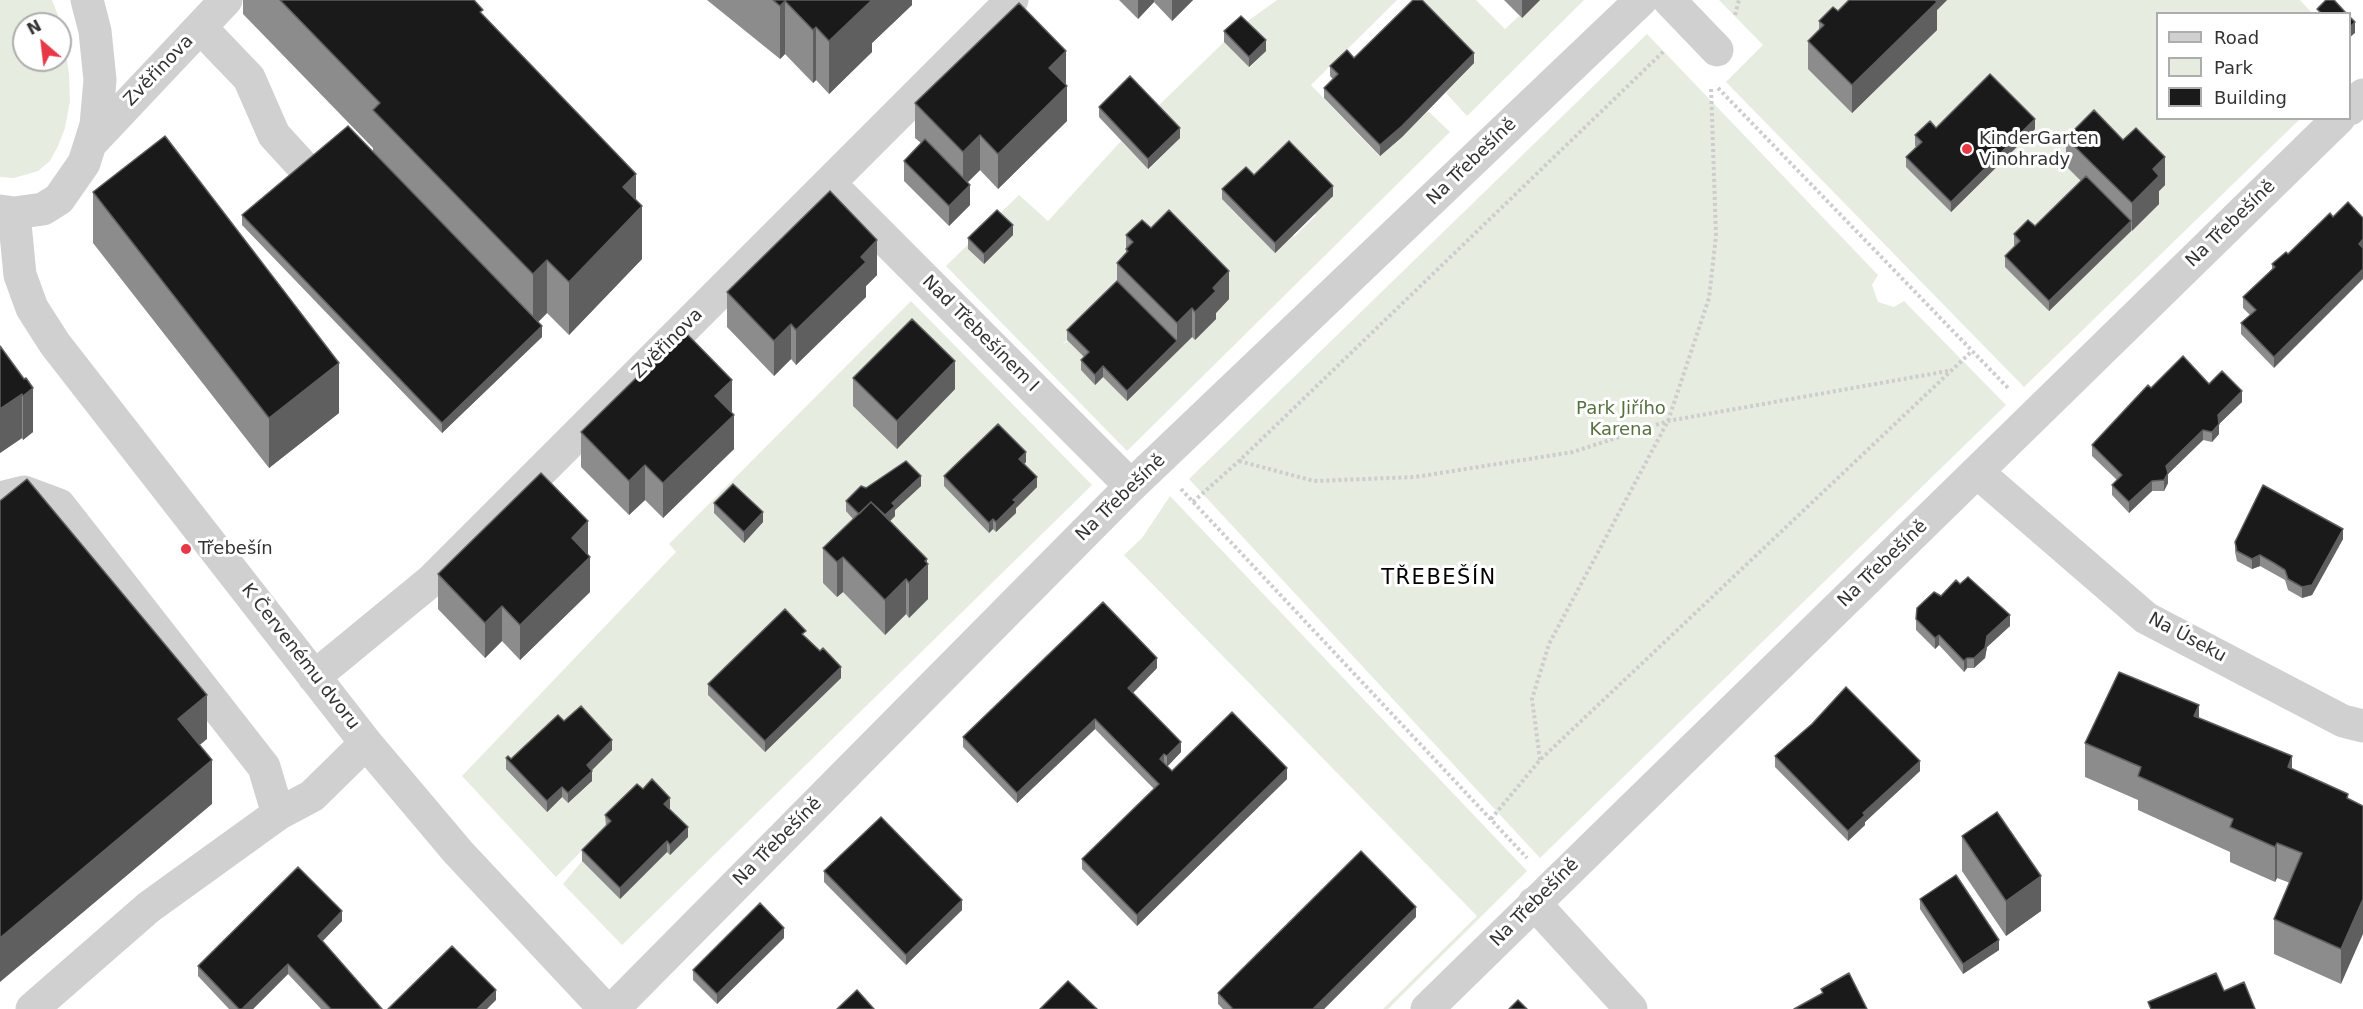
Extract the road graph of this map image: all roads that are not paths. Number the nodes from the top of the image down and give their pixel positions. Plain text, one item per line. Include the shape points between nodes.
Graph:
1 (87, 0) edge
2 (226, 0) edge
3 (1012, 0) edge
4 (1641, 0) edge
5 (1680, 11) edge
6 (201, 28) junction
7 (1717, 50) dead end
8 (2363, 95) edge
9 (2351, 107) edge
10 (2337, 120) edge
11 (92, 142) junction
12 (307, 171) edge
13 (829, 183) junction
14 (7, 212) edge
15 (1977, 472) junction
16 (1131, 486) junction
17 (0, 498) edge
18 (314, 677) junction
19 (2363, 726) edge
20 (366, 743) junction
21 (278, 814) junction
22 (1545, 893) junction
23 (32, 1009) edge
24 (605, 1009) edge
25 (613, 1009) edge
26 (1427, 1009) edge
27 (1631, 1009) edge

1 - 11 street, K Červenému dvoru via 100,80
2 - 6 street, Zvěřinova
3 - 13 street, Zvěřinova
4 - 16 street, Na Třebešíně
5 - 7 street
6 - 11 street, Zvěřinova
6 - 12 street via 249,78 274,135
8 - 9 street
10 - 15 street, Na Třebešíně
11 - 14 street, K Červenému dvoru via 84,162 59,199 43,209
13 - 16 street, Nad Třebešínem I
13 - 18 street, Zvěřinova via 432,580
14 - 18 street, K Červenému dvoru via 20,275 32,308 55,344
15 - 19 street, Na Úseku via 2146,618 2343,721
15 - 22 street, Na Třebešíně
16 - 25 street, Na Třebešíně
17 - 21 street via 24,492 59,506 264,767
18 - 20 street, K Červenému dvoru
20 - 21 street via 312,796
20 - 24 street, K Červenému dvoru via 458,852
21 - 23 street via 149,908
22 - 26 street, Na Třebešíně
22 - 27 street

